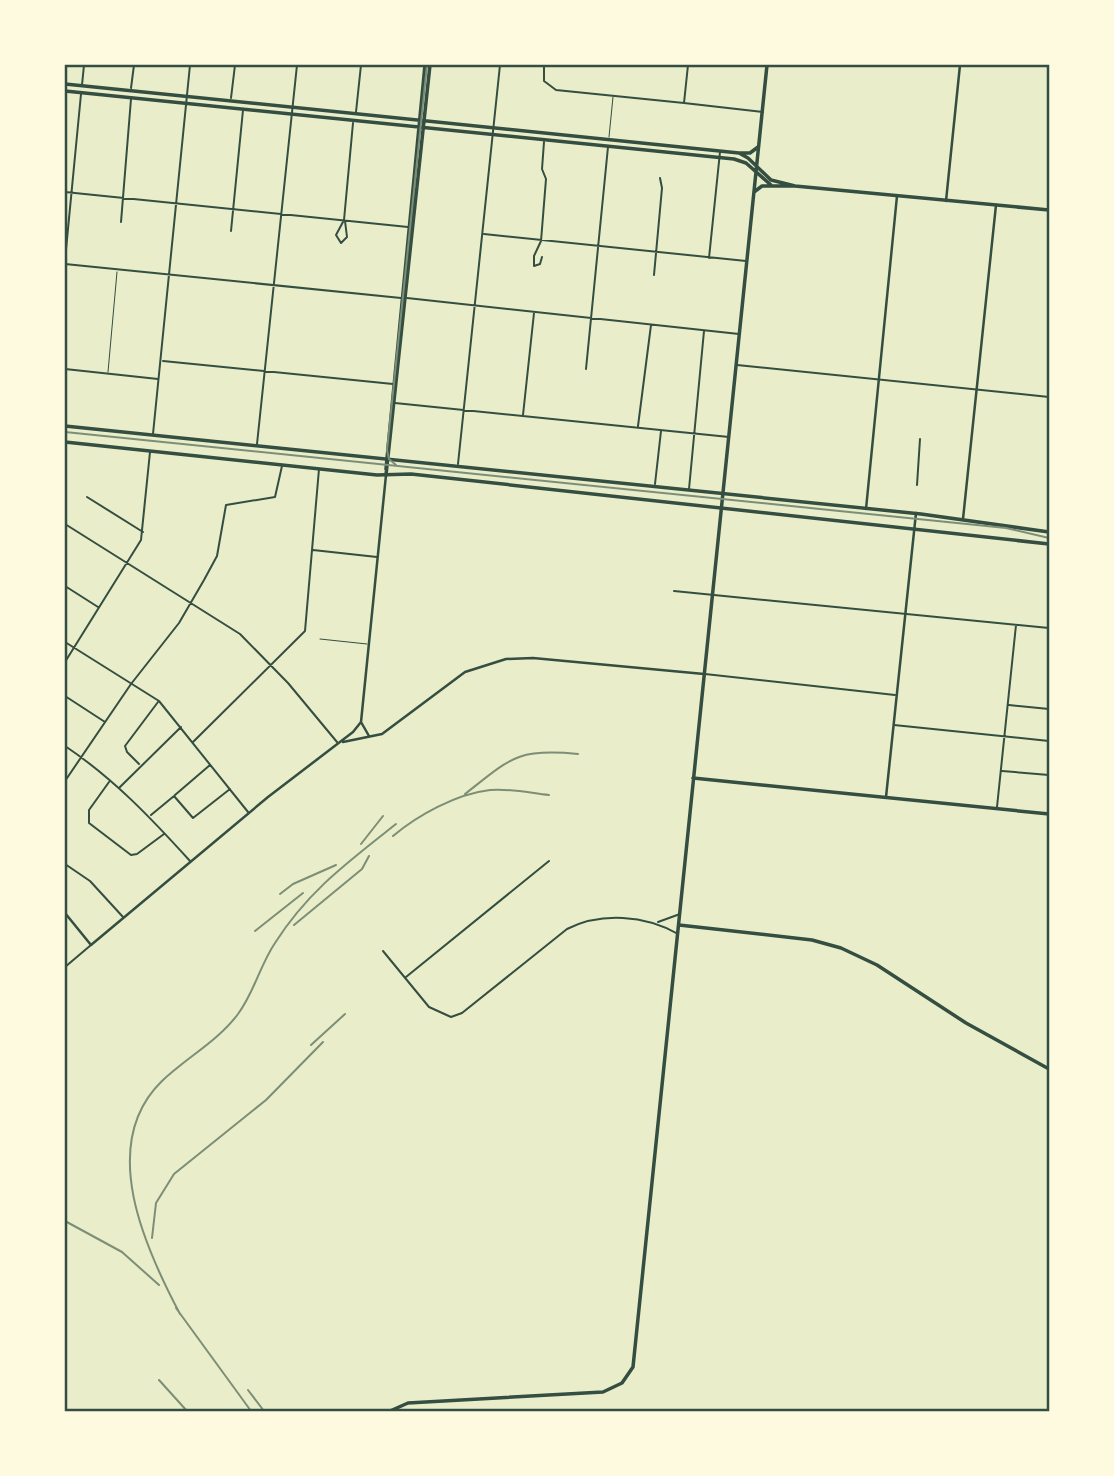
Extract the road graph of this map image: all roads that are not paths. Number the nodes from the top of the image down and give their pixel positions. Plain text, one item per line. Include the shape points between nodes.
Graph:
1 (84, 65) edge
2 (134, 65) edge
3 (190, 65) edge
4 (235, 65) edge
5 (297, 65) edge
6 (361, 65) edge
7 (428, 65) edge
8 (500, 65) edge
9 (544, 65) edge
10 (688, 65) edge
11 (768, 65) edge
12 (960, 65) edge
13 (65, 84) edge
14 (82, 86) junction
15 (131, 90) junction
16 (65, 91) edge
17 (81, 93) junction
18 (186, 96) junction
19 (613, 97) junction
20 (131, 98) junction
21 (231, 101) junction
22 (186, 103) junction
23 (684, 103) junction
24 (293, 107) junction
25 (244, 109) junction
26 (763, 112) junction
27 (356, 113) junction
28 (292, 114) junction
29 (354, 120) junction
30 (422, 120) junction
31 (421, 127) junction
32 (494, 128) junction
33 (494, 135) junction
34 (600, 139) junction
35 (609, 139) junction
36 (544, 140) junction
37 (759, 145) junction
38 (599, 146) junction
39 (608, 146) junction
40 (720, 151) junction
41 (738, 153) junction
42 (719, 158) junction
43 (757, 166) junction
44 (756, 173) junction
45 (660, 177) dead end
46 (771, 185) junction
47 (795, 186) junction
48 (65, 192) edge
49 (71, 192) junction
50 (754, 193) junction
51 (897, 196) junction
52 (121, 197) junction
53 (946, 201) junction
54 (176, 203) junction
55 (996, 205) junction
56 (234, 209) junction
57 (1049, 210) edge
58 (280, 214) junction
59 (344, 220) junction
60 (121, 222) dead end
61 (409, 227) junction
62 (231, 231) dead end
63 (482, 234) junction
64 (541, 241) junction
65 (598, 246) junction
66 (656, 253) junction
67 (542, 257) dead end
68 (709, 258) junction
69 (65, 260) edge
70 (747, 261) junction
71 (65, 264) edge
72 (117, 270) junction
73 (170, 275) junction
74 (654, 275) dead end
75 (274, 285) junction
76 (404, 298) junction
77 (475, 306) junction
78 (534, 313) junction
79 (592, 318) junction
80 (651, 325) junction
81 (704, 330) junction
82 (740, 334) junction
83 (162, 360) junction
84 (737, 365) junction
85 (65, 369) edge
86 (586, 369) dead end
87 (265, 371) junction
88 (108, 374) junction
89 (160, 379) junction
90 (879, 380) junction
91 (393, 384) junction
92 (977, 390) junction
93 (1049, 397) edge
94 (395, 403) junction
95 (465, 410) junction
96 (523, 416) junction
97 (65, 426) edge
98 (638, 427) junction
99 (661, 430) junction
100 (693, 433) junction
101 (153, 435) junction
102 (730, 438) junction
103 (920, 439) dead end
104 (65, 442) edge
105 (257, 445) junction
106 (150, 451) junction
107 (388, 458) junction
108 (282, 465) junction
109 (458, 466) junction
110 (319, 469) junction
111 (386, 475) junction
112 (917, 485) dead end
113 (655, 487) junction
114 (689, 490) junction
115 (724, 494) junction
116 (87, 497) dead end
117 (722, 508) junction
118 (866, 509) junction
119 (916, 513) junction
120 (963, 519) junction
121 (65, 524) edge
122 (915, 530) junction
123 (1049, 532) edge
124 (144, 533) junction
125 (1049, 544) edge
126 (312, 550) junction
127 (378, 558) junction
128 (128, 562) junction
129 (65, 586) edge
130 (674, 592) dead end
131 (713, 595) junction
132 (191, 601) junction
133 (99, 607) junction
134 (906, 615) junction
135 (1016, 625) junction
136 (1049, 628) edge
137 (320, 639) dead end
138 (65, 642) edge
139 (369, 644) junction
140 (74, 648) junction
141 (65, 663) edge
142 (271, 666) junction
143 (704, 674) junction
144 (131, 684) junction
145 (897, 695) junction
146 (65, 696) edge
147 (159, 701) junction
148 (1008, 705) junction
149 (1049, 709) edge
150 (106, 722) junction
151 (361, 722) junction
152 (894, 725) junction
153 (182, 727) junction
154 (369, 737) junction
155 (1006, 737) junction
156 (1049, 741) edge
157 (194, 742) junction
158 (339, 743) junction
159 (65, 746) edge
160 (82, 757) junction
161 (211, 764) junction
162 (140, 766) junction
163 (1001, 770) junction
164 (1049, 775) edge
165 (693, 778) junction
166 (110, 780) junction
167 (65, 781) edge
168 (119, 788) junction
169 (230, 789) junction
170 (174, 796) junction
171 (887, 797) junction
172 (997, 808) junction
173 (248, 813) junction
174 (1049, 814) edge
175 (150, 815) junction
176 (165, 833) junction
177 (190, 861) junction
178 (550, 861) dead end
179 (65, 864) edge
180 (65, 913) edge
181 (681, 914) junction
182 (123, 917) junction
183 (657, 922) junction
184 (679, 925) junction
185 (678, 934) junction
186 (91, 945) junction
187 (383, 951) dead end
188 (65, 967) edge
189 (406, 978) junction
190 (1049, 1069) edge
191 (390, 1411) edge

1 - 14 street
2 - 15 street
3 - 18 street
4 - 21 street
5 - 24 street
6 - 27 street
7 - 30 main road
8 - 32 street
9 - 19 street via 542,76 548,87
10 - 23 street
11 - 26 main road
12 - 53 street
13 - 14 main road
14 - 15 main road
15 - 18 main road
16 - 17 main road
17 - 20 main road
17 - 49 street
18 - 21 main road
18 - 22 street
19 - 23 street
19 - 35 lane
20 - 22 main road
20 - 52 street
21 - 24 main road
22 - 25 main road
22 - 54 street
23 - 26 street
24 - 27 main road
24 - 28 street
25 - 28 main road
25 - 56 street
26 - 37 main road
27 - 30 main road
28 - 29 main road
28 - 58 street
29 - 31 main road
29 - 59 street
30 - 31 main road
30 - 32 main road
31 - 33 main road
31 - 61 main road
31 - 76 main road
32 - 33 street
32 - 34 main road
33 - 36 main road
33 - 63 street
34 - 35 main road
34 - 38 main road
35 - 40 main road
36 - 38 main road
36 - 64 street
37 - 41 main road via 750,153
37 - 43 main road
38 - 39 main road
39 - 42 main road
39 - 65 street
40 - 41 main road
40 - 42 street
41 - 43 main road
42 - 44 main road via 743,161
42 - 68 street
43 - 44 main road
43 - 47 main road via 771,180
44 - 46 main road
44 - 50 main road
45 - 66 street
46 - 47 main road
46 - 50 main road
47 - 51 main road
48 - 49 street
49 - 52 street
49 - 69 street
50 - 70 main road
51 - 53 main road
51 - 90 street
52 - 54 street
52 - 60 street
53 - 55 main road
54 - 56 street
54 - 73 street
55 - 57 main road
55 - 92 street
56 - 58 street
56 - 62 street
58 - 59 street
58 - 75 street
59 - 59 street via 347,237 341,243 337,236
59 - 61 street
61 - 76 main road
63 - 64 street
63 - 77 street
64 - 65 street
64 - 67 street via 534,266
65 - 66 street
65 - 79 street
66 - 68 street
66 - 74 street
68 - 70 street
70 - 82 main road
71 - 72 street
72 - 73 street
72 - 88 lane
73 - 75 street
73 - 83 street
75 - 76 street
75 - 87 street
76 - 77 street
76 - 91 main road
76 - 94 main road
77 - 78 street
77 - 95 street
78 - 79 street
78 - 96 street
79 - 80 street
79 - 86 street
80 - 81 street
80 - 98 street
81 - 82 street
81 - 100 street
82 - 84 main road
83 - 87 street
83 - 89 street
84 - 90 street
84 - 102 main road
85 - 88 street
87 - 91 street
87 - 105 street
88 - 89 street
89 - 101 street
90 - 92 street
90 - 118 street
91 - 107 main road
92 - 93 street
92 - 120 street
94 - 95 street
94 - 107 main road
95 - 96 street
95 - 109 street
96 - 98 street
97 - 101 main road
98 - 99 street
99 - 100 street
99 - 113 street
100 - 102 street
100 - 114 street
101 - 105 main road
102 - 115 main road
103 - 112 street
104 - 106 main road
105 - 107 main road
106 - 108 main road
106 - 124 street
107 - 109 main road
107 - 111 main road
108 - 110 main road
108 - 132 street via 275,497 231,502 224,509 217,556
109 - 113 main road
110 - 111 main road
110 - 126 street
111 - 117 main road
111 - 127 street
113 - 114 main road
114 - 115 main road
115 - 117 main road
115 - 118 main road
116 - 124 street
117 - 122 main road
117 - 131 main road
118 - 119 main road
119 - 120 main road
119 - 122 street
120 - 123 main road
121 - 128 street
122 - 125 main road
122 - 134 street
124 - 128 street
126 - 127 street
126 - 142 street via 305,631
127 - 139 street
128 - 132 street
128 - 133 street
129 - 133 street
130 - 131 street
131 - 134 street
131 - 143 main road
132 - 142 street via 240,634
132 - 144 street
133 - 140 street
134 - 135 street
134 - 145 street
135 - 136 street
135 - 148 street
137 - 139 lane
138 - 140 street
139 - 151 street
140 - 141 street
140 - 144 street
142 - 157 street
142 - 158 street
143 - 145 street
143 - 154 street via 506,659 465,672 382,734
143 - 165 main road
144 - 147 street
144 - 150 street
145 - 152 street
146 - 150 street
147 - 153 street
147 - 162 street via 125,746
148 - 149 street
148 - 155 street
150 - 160 street
151 - 154 street
151 - 158 street
152 - 155 street
152 - 171 street
153 - 157 street
153 - 162 street
154 - 158 street
155 - 156 street
155 - 163 street
157 - 161 street
158 - 173 street
159 - 160 street
160 - 166 street
160 - 167 street
161 - 169 street
161 - 170 street
162 - 168 street
163 - 164 street
163 - 172 street
165 - 171 main road
165 - 181 main road
166 - 168 street
166 - 176 street via 89,810 89,822 133,856
168 - 175 street
169 - 170 street via 193,818
169 - 173 street
170 - 175 street
171 - 172 main road
172 - 174 main road
173 - 177 street
175 - 176 street
176 - 177 street
177 - 182 street
178 - 189 street
179 - 182 street via 90,881
180 - 186 street
181 - 183 street
181 - 184 main road
182 - 186 street
183 - 185 street
183 - 189 street via 602,918 582,922 451,1017 429,1007
184 - 185 main road
184 - 190 main road via 841,947
185 - 191 main road via 631,1373 603,1392 404,1403
186 - 188 street
187 - 189 street

